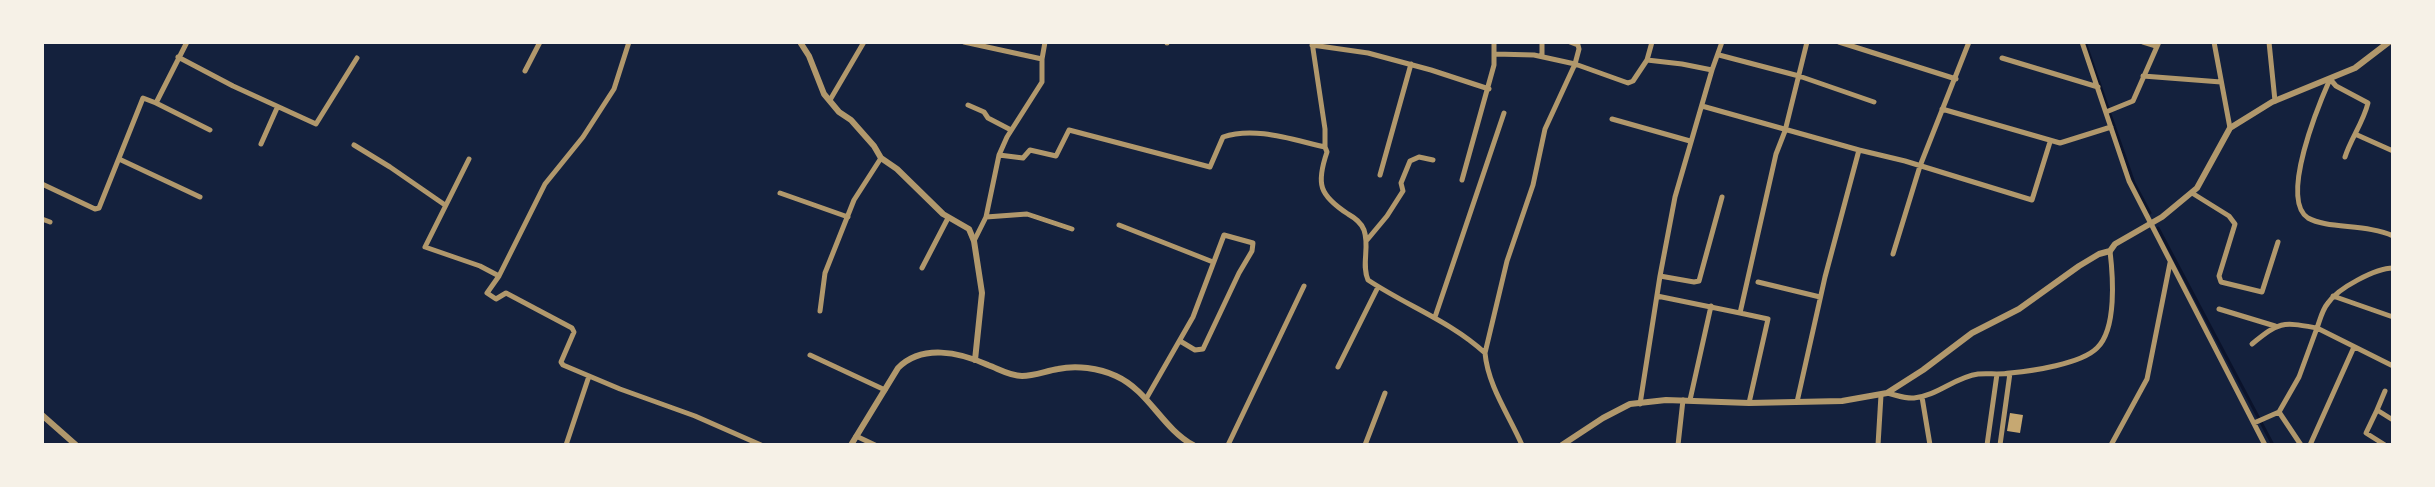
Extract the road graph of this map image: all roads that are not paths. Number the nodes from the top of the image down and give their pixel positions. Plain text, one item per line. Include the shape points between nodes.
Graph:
1 (187, 42) edge
2 (540, 42) edge
3 (629, 42) edge
4 (800, 42) edge
5 (864, 42) edge
6 (964, 42) edge
7 (1045, 42) edge
8 (1494, 42) edge
9 (1542, 42) edge
10 (1570, 42) edge
11 (1652, 42) edge
12 (1722, 42) edge
13 (1807, 42) edge
14 (1839, 42) edge
15 (1969, 42) edge
16 (2082, 42) edge
17 (2144, 42) edge
18 (2214, 42) edge
19 (2269, 42) edge
20 (2389, 42) edge
21 (1312, 43) edge
22 (2157, 44) edge
23 (1495, 54) junction
24 (1719, 54) junction
25 (1542, 56) junction
26 (178, 57) junction
27 (357, 58) dead end
28 (2002, 58) dead end
29 (1042, 59) junction
30 (1647, 60) junction
31 (1412, 64) junction
32 (1575, 64) junction
33 (1712, 70) junction
34 (525, 71) dead end
35 (1798, 76) junction
36 (2143, 76) junction
37 (1956, 79) junction
38 (2330, 79) junction
39 (2221, 82) junction
40 (2098, 87) junction
41 (1489, 89) junction
42 (830, 100) junction
43 (2275, 101) junction
44 (1874, 102) dead end
45 (156, 103) junction
46 (968, 105) dead end
47 (1702, 106) junction
48 (277, 108) junction
49 (1942, 109) junction
50 (2108, 111) junction
51 (1504, 113) dead end
52 (1612, 119) dead end
53 (2111, 127) junction
54 (2230, 128) junction
55 (210, 130) dead end
56 (1011, 130) junction
57 (1785, 131) junction
58 (2355, 134) junction
59 (1690, 141) junction
60 (2050, 142) junction
61 (261, 144) dead end
62 (354, 145) dead end
63 (1325, 147) junction
64 (1859, 150) junction
65 (2393, 151) edge
66 (999, 154) junction
67 (2345, 157) dead end
68 (881, 158) junction
69 (119, 159) junction
70 (469, 159) dead end
71 (1433, 160) dead end
72 (1920, 166) junction
73 (1380, 176) dead end
74 (1462, 180) dead end
75 (42, 184) edge
76 (780, 193) dead end
77 (2192, 193) junction
78 (200, 197) dead end
79 (1722, 197) dead end
80 (445, 205) junction
81 (848, 217) junction
82 (986, 217) junction
83 (948, 218) junction
84 (42, 219) edge
85 (50, 222) dead end
86 (2149, 223) junction
87 (1119, 225) dead end
88 (1072, 229) dead end
89 (2393, 236) edge
90 (1367, 240) junction
91 (974, 241) junction
92 (2278, 242) dead end
93 (2110, 251) junction
94 (1893, 254) dead end
95 (1213, 262) junction
96 (2170, 263) junction
97 (922, 268) dead end
98 (2393, 268) edge
99 (499, 276) junction
100 (1660, 276) junction
101 (1758, 282) dead end
102 (1304, 286) dead end
103 (1378, 287) junction
104 (1657, 296) junction
105 (2333, 296) junction
106 (1820, 297) junction
107 (1710, 306) junction
108 (2219, 309) dead end
109 (820, 311) dead end
110 (1740, 313) junction
111 (2393, 317) edge
112 (1435, 318) junction
113 (2275, 326) junction
114 (2317, 328) junction
115 (1180, 341) junction
116 (2252, 344) dead end
117 (2354, 347) junction
118 (1485, 353) junction
119 (810, 355) dead end
120 (975, 360) junction
121 (2393, 366) edge
122 (1338, 367) dead end
123 (1997, 374) junction
124 (2010, 374) junction
125 (589, 376) junction
126 (885, 390) junction
127 (2385, 391) dead end
128 (1385, 393) dead end
129 (1884, 394) junction
130 (1922, 397) junction
131 (1146, 399) junction
132 (1686, 400) junction
133 (1797, 402) junction
134 (1749, 403) junction
135 (1640, 404) junction
136 (2377, 410) junction
137 (2279, 412) junction
138 (42, 415) edge
139 (2393, 420) edge
140 (2256, 422) junction
141 (856, 436) junction
142 (1181, 442) edge
143 (76, 445) edge
144 (566, 445) edge
145 (761, 445) edge
146 (851, 445) edge
147 (875, 445) edge
148 (1193, 445) edge
149 (1228, 445) edge
150 (1365, 445) edge
151 (1522, 445) edge
152 (1562, 445) edge
153 (1678, 445) edge
154 (1878, 445) edge
155 (1930, 445) edge
156 (1987, 445) edge
157 (2000, 445) edge
158 (2111, 445) edge
159 (2265, 445) edge
160 (2301, 445) edge
161 (2310, 445) edge
162 (2385, 445) edge

1 - 26 street
2 - 34 street
3 - 99 street via 614,89 583,137 545,184
4 - 42 street
5 - 42 street
6 - 29 street
7 - 29 street
8 - 23 street
9 - 25 street
10 - 32 street via 1579,49
11 - 30 street
12 - 24 street
13 - 35 street
14 - 37 street
15 - 37 street
16 - 40 street
17 - 22 street
18 - 39 street
19 - 43 street
20 - 38 street via 2355,68
21 - 31 street
21 - 63 street
22 - 36 street
23 - 25 street
23 - 41 street
24 - 33 street
24 - 35 street
25 - 32 street
26 - 45 street
26 - 48 street
27 - 48 street via 316,124
28 - 40 street
29 - 56 street via 1042,82
30 - 32 street via 1628,83
30 - 33 street
31 - 41 street
31 - 73 street
32 - 118 street via 1545,129
33 - 47 street
35 - 44 street
35 - 57 street
36 - 39 street
36 - 50 street via 2133,101
37 - 49 street
38 - 43 street
38 - 58 street via 2368,103
38 - 89 street via 2306,143 2298,199 2301,211 2322,222 2376,229
39 - 54 street
40 - 50 street
41 - 74 street
42 - 68 street
43 - 54 street
45 - 55 street
45 - 69 street via 143,98
46 - 56 street
47 - 57 street
47 - 59 street
48 - 61 street
49 - 60 street
49 - 72 street
50 - 53 street
51 - 112 street
52 - 59 street
53 - 60 street via 2060,143
53 - 86 street via 2128,181
54 - 77 street
56 - 66 street
57 - 64 street
57 - 110 street via 1776,154
58 - 65 street
58 - 67 street
59 - 100 street
60 - 72 street via 2032,200
62 - 80 street
63 - 66 street via 1272,135 1235,134 1223,137 1210,167 1069,130 1056,156 1030,150 1023,158
63 - 90 street via 1328,152 1320,176 1324,193 1357,219
64 - 72 street
64 - 106 street
66 - 82 street
68 - 81 street via 854,200
68 - 83 street
69 - 75 street via 99,208
69 - 78 street
70 - 80 street
71 - 90 street via 1419,157 1410,161 1401,183 1403,191
72 - 94 street
76 - 81 street
77 - 86 street
77 - 92 street via 2235,224 2219,276 2221,282 2262,292
79 - 100 street via 1699,281
80 - 99 street via 425,247
81 - 109 street via 825,273
82 - 88 street via 1027,214
82 - 91 street
83 - 91 street via 969,229
83 - 97 street
84 - 85 street
86 - 93 street
86 - 96 street
87 - 95 street
90 - 103 street via 1364,272
91 - 120 street via 982,293
93 - 124 street via 2114,285 2104,337 2097,348 2067,362
93 - 129 street via 2098,254 2019,309 1972,333
95 - 115 street
95 - 115 street via 1224,235 1253,243 1203,349 1195,350
96 - 140 street
96 - 158 street via 2147,379
98 - 105 street via 2383,268
99 - 125 street via 487,294 496,298 506,293 572,328 574,332 561,362
100 - 104 street
101 - 106 street
102 - 149 street
103 - 112 street
103 - 122 street
104 - 107 street
104 - 135 street
105 - 111 street
105 - 114 street
106 - 133 street
107 - 110 street
107 - 132 street
108 - 113 street
110 - 134 street via 1768,319
112 - 118 street via 1466,336
113 - 114 street via 2281,323
113 - 116 street
114 - 117 street
114 - 137 street via 2299,377
115 - 131 street
117 - 121 street
117 - 161 street
118 - 151 street via 1493,384
119 - 126 street
120 - 126 street via 939,352 916,355 898,368
120 - 131 street via 1020,376 1065,368 1091,369 1118,377
123 - 124 street
123 - 130 street via 1957,379
123 - 156 street
124 - 157 street
125 - 144 street
125 - 145 street
126 - 141 street
127 - 136 street
128 - 150 street
129 - 130 street
129 - 133 street
129 - 154 street
130 - 155 street
131 - 142 street
132 - 134 street
132 - 135 street
132 - 153 street
133 - 134 street
135 - 152 street via 1612,412
136 - 139 street
136 - 162 street via 2366,433
137 - 140 street
137 - 160 street
138 - 143 street
140 - 159 street
141 - 146 street
141 - 147 street
142 - 148 street

